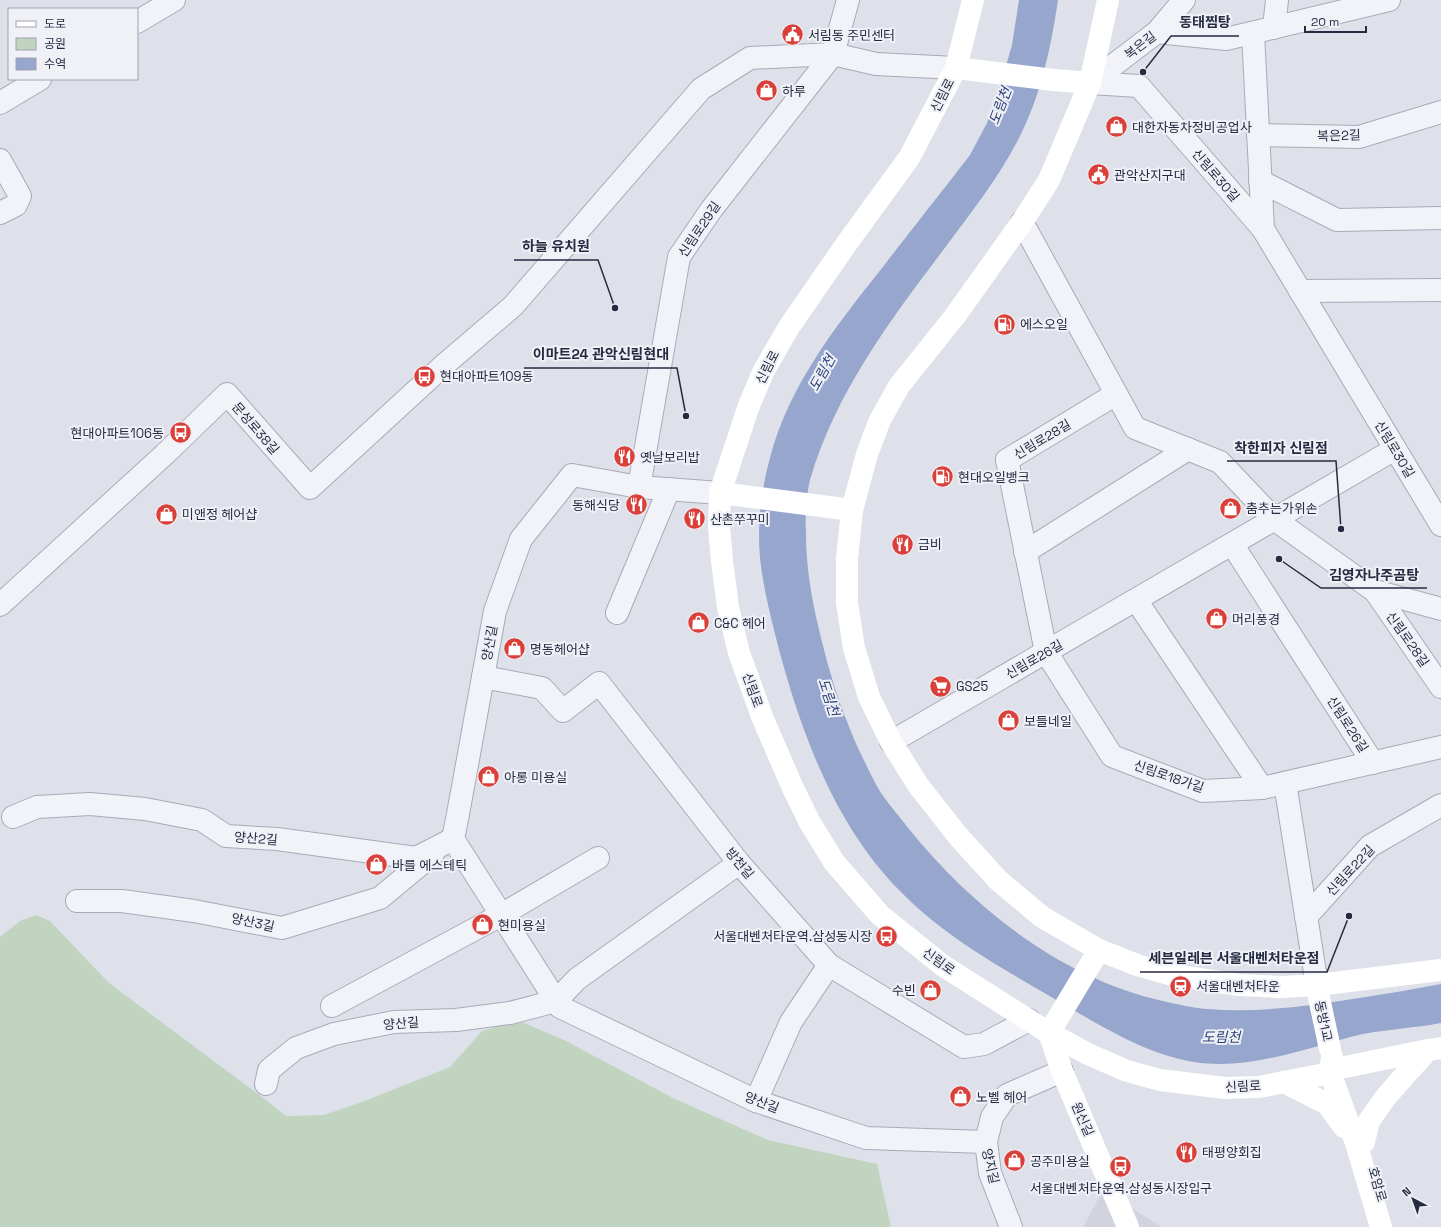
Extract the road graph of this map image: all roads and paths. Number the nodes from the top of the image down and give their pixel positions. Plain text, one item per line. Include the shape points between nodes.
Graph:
1 (174, 0) edge
2 (848, 0) edge
3 (973, 0) edge
4 (1108, 0) edge
5 (1184, 0) edge
6 (1277, 0) edge
7 (1389, 0) edge
8 (138, 21) edge
9 (1274, 28) junction
10 (1158, 32) junction
11 (1253, 33) junction
12 (833, 54) junction
13 (956, 68) junction
14 (38, 80) edge
15 (1090, 83) junction
16 (0, 102) edge
17 (1441, 112) edge
18 (1258, 136) junction
19 (0, 160) edge
20 (1260, 181) junction
21 (0, 213) edge
22 (1441, 218) edge
23 (1022, 222) junction
24 (1263, 229) junction
25 (1441, 290) edge
26 (1300, 291) junction
27 (1116, 394) junction
28 (1188, 449) junction
29 (1395, 449) junction
30 (639, 487) junction
31 (669, 489) junction
32 (720, 493) junction
33 (852, 510) junction
34 (1274, 519) junction
35 (1441, 525) edge
36 (1232, 544) junction
37 (1025, 552) junction
38 (1376, 592) junction
39 (1136, 600) junction
40 (0, 605) edge
41 (1441, 608) edge
42 (617, 613) dead end
43 (1046, 652) junction
44 (483, 676) junction
45 (1441, 687) edge
46 (891, 742) junction
47 (1441, 747) edge
48 (1373, 763) junction
49 (1285, 783) junction
50 (1262, 788) junction
51 (1441, 805) edge
52 (13, 817) dead end
53 (453, 839) junction
54 (598, 858) dead end
55 (739, 863) junction
56 (77, 901) dead end
57 (501, 915) junction
58 (1306, 917) junction
59 (1099, 950) junction
60 (829, 965) junction
61 (1441, 970) edge
62 (1317, 989) junction
63 (556, 1001) junction
64 (332, 1006) dead end
65 (1029, 1020) junction
66 (1049, 1033) junction
67 (1434, 1049) edge
68 (1333, 1062) junction
69 (1062, 1071) junction
70 (1284, 1082) junction
71 (266, 1084) dead end
72 (756, 1101) junction
73 (986, 1142) junction
74 (1360, 1143) junction
75 (1011, 1227) edge
76 (1128, 1227) edge
77 (1381, 1227) edge
78 (1390, 1227) edge

1 - 8 street
2 - 12 street, 신림로29길
3 - 13 main road, 신림로
4 - 15 main road, bridge
5 - 10 street, 복은길
6 - 9 street
7 - 9 street
9 - 11 street
10 - 11 street via 1226,39
10 - 15 street, 복은길
11 - 18 street
12 - 13 street via 876,64
12 - 30 street, 신림로29길 via 711,210 678,257
12 - 40 street, 문성로38길 via 750,58 701,89 513,306 444,365 310,488 227,394
13 - 15 main road, bridge
13 - 32 main road, 신림로, bridge via 909,158 847,243 763,372 748,408
14 - 16 street
15 - 23 main road, bridge via 1049,180
15 - 24 street, 신림로30길 via 1138,86
17 - 18 street, 복은2길 via 1359,137
18 - 20 street
19 - 21 street via 20,196 16,205
20 - 22 street via 1337,220
20 - 24 street
23 - 27 street, 신림로28길
23 - 33 main road, bridge via 955,316 899,386 880,420 867,454
24 - 26 street, 신림로30길
25 - 26 street
26 - 29 street, 신림로30길
27 - 28 street, 신림로28길 via 1135,428
27 - 37 street, 신림로28길 via 1007,460
28 - 34 street, 신림로28길 via 1220,462
28 - 37 street
29 - 34 street, 신림로26길
29 - 35 street, 신림로30길
30 - 31 street, 양산길
30 - 44 street, 양산길 via 572,475 521,539 495,611
31 - 32 street, 양산길
31 - 42 street
32 - 33 main road, bridge
32 - 65 main road, 신림로, bridge via 722,561 728,607 739,653 766,726 809,821 834,862 880,915 942,965
33 - 46 main road, bridge via 846,559 847,603 854,648 869,697
34 - 36 street, 신림로26길
34 - 38 street, 신림로28길
36 - 39 street, 신림로26길
36 - 48 street, 신림로26길
37 - 43 street, 신림로28길
38 - 41 street, 신림로28길
38 - 45 street, 신림로28길
39 - 43 street, 신림로26길
39 - 50 street
43 - 46 street, 신림로26길
43 - 50 street, 신림로18가길 via 1112,756 1203,791
44 - 53 street, 양산길
44 - 55 street, 방천길 via 542,688 563,711 599,683
46 - 59 main road, bridge via 918,785 958,836 998,880 1042,917
47 - 48 street, 신림로18가길
48 - 49 street, 신림로18가길
49 - 50 street, 신림로18가길
49 - 58 street
51 - 58 street, 신림로22길 via 1370,846
52 - 53 street, 양산2길 via 37,807 90,804 202,820 226,836 278,839 416,858
53 - 56 street, 양산3길 via 380,898 282,928 194,910 122,901
53 - 57 street, 양산길
54 - 57 street
55 - 60 street, 방천길
55 - 63 street via 577,979
57 - 63 street, 양산길
57 - 64 street
58 - 62 street
59 - 62 main road, bridge via 1137,965 1207,981
59 - 66 main road, bridge
60 - 65 street, 방천길 via 964,1047 984,1044
60 - 72 street via 791,1022
61 - 62 main road
62 - 68 main road, 동방1교, bridge
63 - 71 street, 양산길 via 510,1013 456,1020 394,1022 334,1034 296,1048 269,1070
63 - 72 street, 양산길 via 560,1008
65 - 66 main road, 신림로, bridge
66 - 69 main road, 원신길
66 - 70 main road, 신림로 via 1127,1071 1160,1080 1225,1088 1259,1087
67 - 68 main road, 신림로, bridge
67 - 74 main road via 1406,1074 1385,1098 1369,1121
68 - 70 main road, 신림로
68 - 74 main road, 동방1교
69 - 73 street, 양지길 via 1007,1095 992,1117
69 - 76 main road, 원신길
70 - 74 main road via 1327,1104
72 - 73 street, 양산길 via 866,1138
73 - 75 street, 양지길 via 990,1173
74 - 77 main road
74 - 78 main road, 호암로

